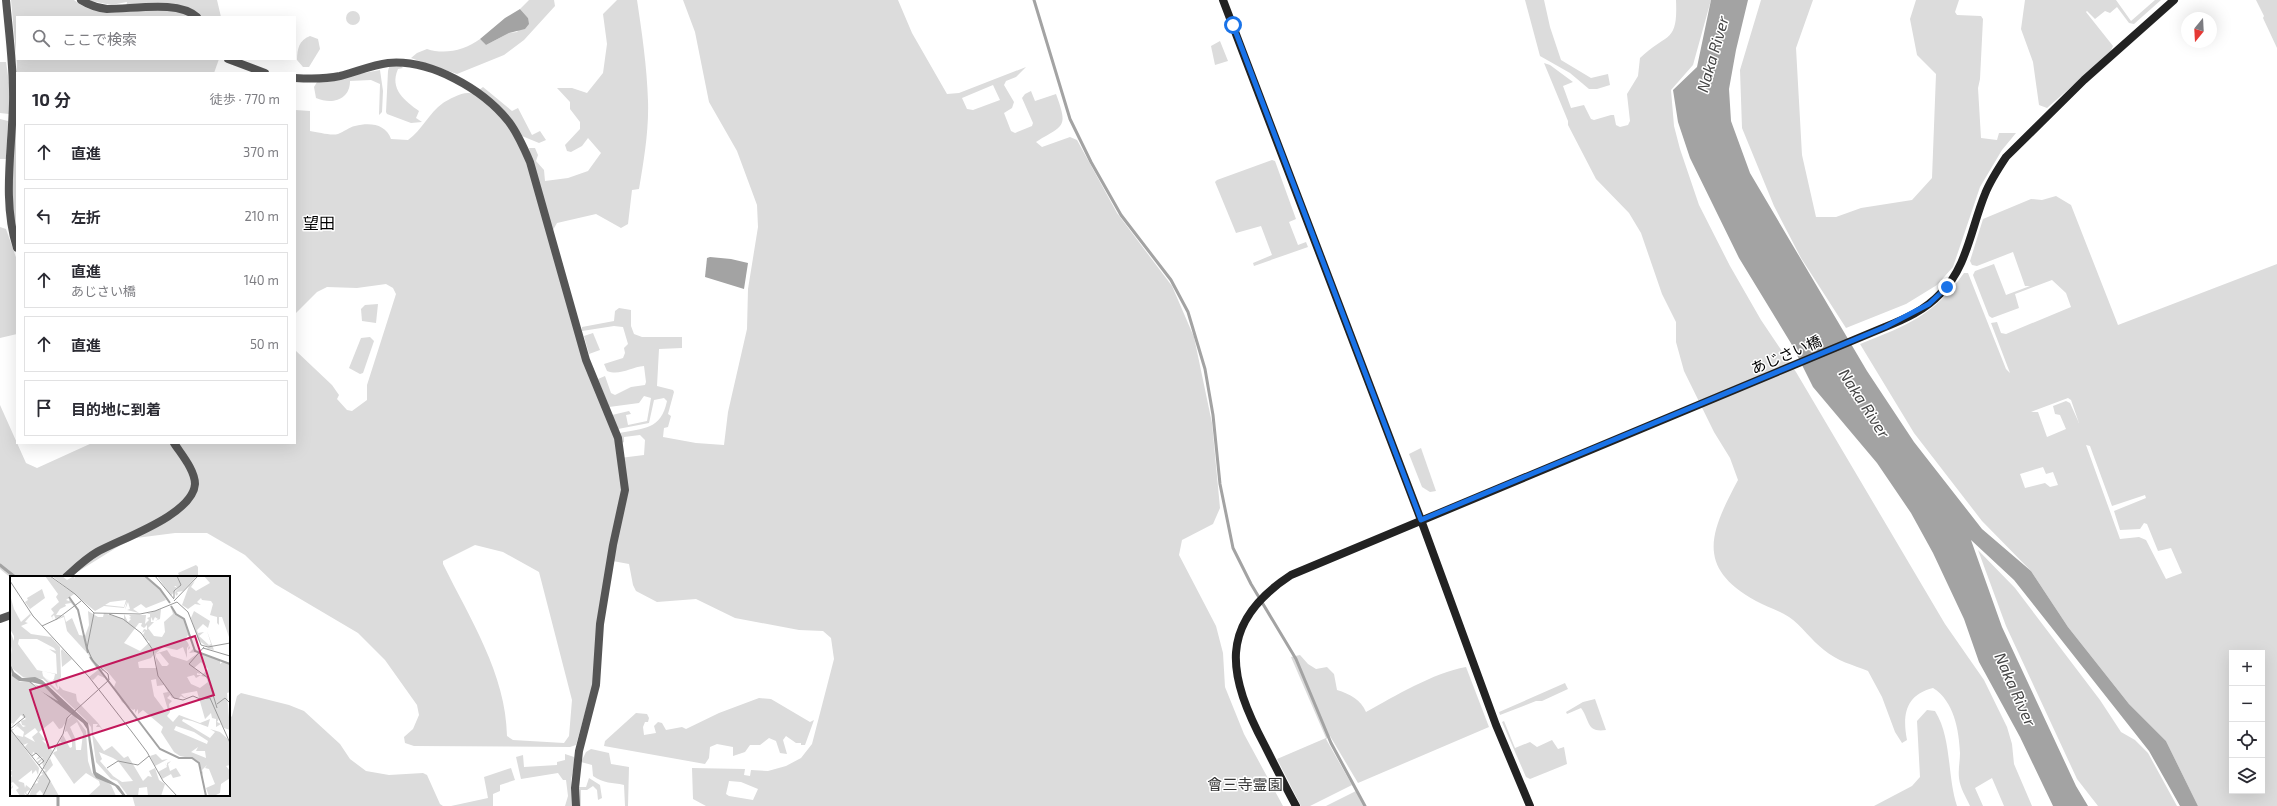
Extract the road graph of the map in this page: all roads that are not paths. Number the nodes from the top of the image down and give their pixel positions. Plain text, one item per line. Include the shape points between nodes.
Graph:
1 (6, 0) edge
2 (81, 0) edge
3 (1223, 0) edge
4 (2174, 0) edge
5 (196, 16) edge
6 (231, 60) edge
7 (262, 72) edge
8 (296, 78) edge
9 (16, 245) edge
10 (175, 444) edge
11 (1421, 520) junction
12 (67, 576) edge
13 (10, 615) edge
14 (0, 619) edge
15 (576, 806) edge
16 (1296, 806) edge
17 (1530, 806) edge

1 - 9 street via 13,102 8,200
2 - 5 street via 107,8 139,2 176,2 187,5
3 - 11 street
4 - 11 street, あじさい橋 via 2084,80 2006,157 1985,194 1965,256 1954,277 1929,304 1885,327
6 - 7 street
8 - 15 street via 331,77 385,63 414,63 431,69 466,85 490,100 510,122 530,162 586,360 618,438 625,490 600,624 596,685 580,751 575,788
10 - 12 street via 193,474 195,484 183,505 156,524 97,552
11 - 16 street, あじさい橋 via 1291,575 1261,597 1242,626 1235,659 1240,692 1252,722
11 - 17 street via 1496,725
13 - 14 street

